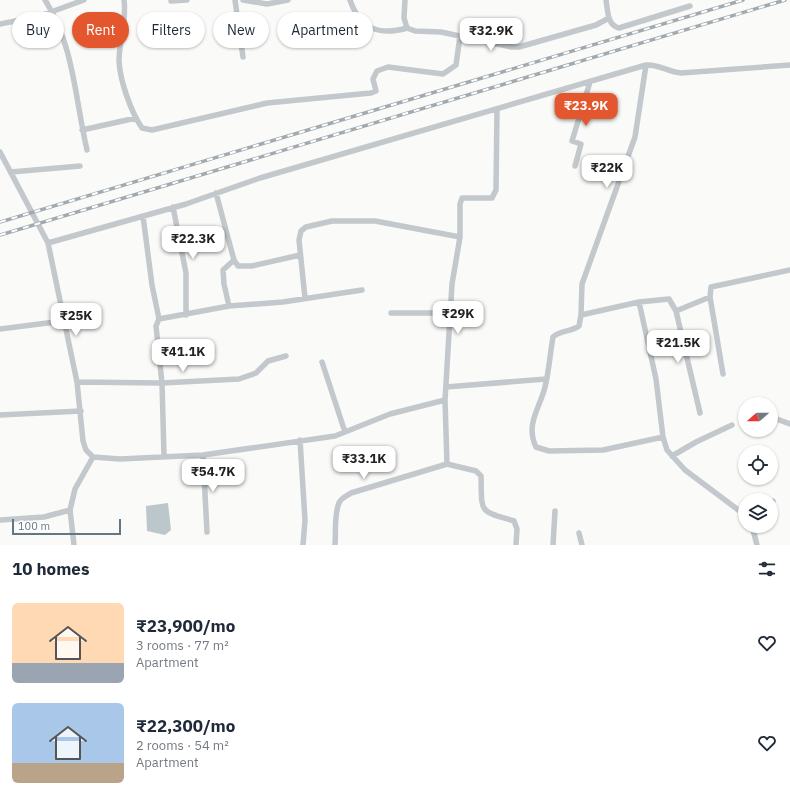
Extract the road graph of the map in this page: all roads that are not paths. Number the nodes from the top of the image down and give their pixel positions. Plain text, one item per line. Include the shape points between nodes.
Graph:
1 (45, 0) edge
2 (84, 0) edge
3 (124, 0) edge
4 (187, 0) edge
5 (235, 0) edge
6 (243, 0) edge
7 (288, 0) edge
8 (350, 0) edge
9 (405, 0) edge
10 (606, 0) edge
11 (171, 2) dead end
12 (690, 6) dead end
13 (52, 11) junction
14 (609, 18) junction
15 (0, 24) edge
16 (407, 28) junction
17 (460, 36) junction
18 (243, 57) dead end
19 (646, 65) junction
20 (790, 65) edge
21 (590, 82) junction
22 (497, 109) junction
23 (136, 118) junction
24 (82, 130) junction
25 (87, 150) dead end
26 (0, 152) edge
27 (80, 166) dead end
28 (575, 166) dead end
29 (11, 172) junction
30 (216, 193) junction
31 (173, 207) junction
32 (143, 216) junction
33 (460, 237) junction
34 (48, 244) junction
35 (300, 255) junction
36 (234, 260) junction
37 (790, 270) edge
38 (362, 290) dead end
39 (710, 297) junction
40 (305, 298) junction
41 (638, 302) junction
42 (229, 306) junction
43 (676, 311) junction
44 (391, 313) dead end
45 (450, 313) junction
46 (186, 315) junction
47 (581, 315) junction
48 (159, 319) junction
49 (63, 321) junction
50 (0, 329) edge
51 (286, 356) dead end
52 (322, 362) dead end
53 (723, 374) dead end
54 (546, 379) junction
55 (77, 382) junction
56 (162, 383) junction
57 (446, 387) junction
58 (445, 400) junction
59 (81, 412) junction
60 (700, 413) dead end
61 (0, 415) edge
62 (778, 420) edge
63 (790, 424) edge
64 (732, 425) dead end
65 (345, 432) junction
66 (663, 437) junction
67 (300, 440) junction
68 (203, 455) junction
69 (164, 456) junction
70 (672, 456) junction
71 (93, 457) junction
72 (447, 464) junction
73 (738, 509) edge
74 (70, 510) junction
75 (555, 510) dead end
76 (0, 520) edge
77 (206, 532) dead end
78 (580, 533) dead end
79 (754, 533) edge
80 (74, 545) edge
81 (303, 545) edge
82 (335, 545) edge
83 (516, 545) edge
84 (553, 545) edge
85 (582, 545) edge
86 (757, 545) edge

1 - 13 street
2 - 13 street
3 - 23 street via 119,61
4 - 11 street
5 - 18 street
6 - 7 street via 267,4
8 - 16 street via 358,17 373,29 388,32
9 - 16 street via 404,18
10 - 14 street
12 - 14 street via 619,28 614,26
13 - 15 street
13 - 24 street via 74,77
14 - 17 street via 596,25 519,47 510,48
16 - 17 street
17 - 23 street via 456,65 443,74 388,67 377,71 373,79 376,91 371,93 267,103 152,130 142,128
19 - 20 street via 653,64 681,73
19 - 21 street
19 - 47 street via 635,137 582,284
21 - 22 street
21 - 28 street via 572,141 581,144
22 - 30 street
22 - 33 street via 496,190 492,198 462,198
23 - 24 street
24 - 25 street
26 - 29 street
27 - 29 street
29 - 34 street
30 - 31 street
30 - 36 street
31 - 32 street
31 - 46 street via 186,273
32 - 34 street
32 - 48 street
33 - 35 street via 375,221 332,221 302,230 299,240
33 - 45 street
34 - 49 street
35 - 36 street via 252,266 238,266
35 - 40 street
36 - 42 street via 223,270
37 - 39 street via 711,287
38 - 40 street
39 - 43 street
39 - 53 street
40 - 42 street
41 - 43 street via 669,299
41 - 47 street
41 - 66 street via 656,379
42 - 46 street
43 - 60 street
44 - 45 street
45 - 57 street
46 - 48 street
47 - 54 street via 579,326 553,337
48 - 56 street via 156,326
49 - 50 street
49 - 55 street
51 - 56 street via 268,361 256,373 240,379
52 - 65 street
54 - 57 street
54 - 66 street via 532,428 534,441 540,449 603,450
55 - 56 street
55 - 59 street
56 - 69 street
57 - 58 street
58 - 65 street via 390,414
58 - 72 street
59 - 61 street
59 - 71 street via 85,446
62 - 63 street
64 - 70 street
65 - 67 street via 335,436
66 - 70 street
67 - 68 street
67 - 81 street via 305,520
68 - 69 street
68 - 77 street
69 - 71 street via 120,459
70 - 73 street via 686,470
71 - 74 street via 74,489
72 - 82 street via 343,497 337,511
72 - 83 street via 476,471 481,476 482,506 487,513 514,521 518,529
74 - 76 street via 44,517
74 - 80 street
75 - 84 street
78 - 85 street
79 - 86 street

